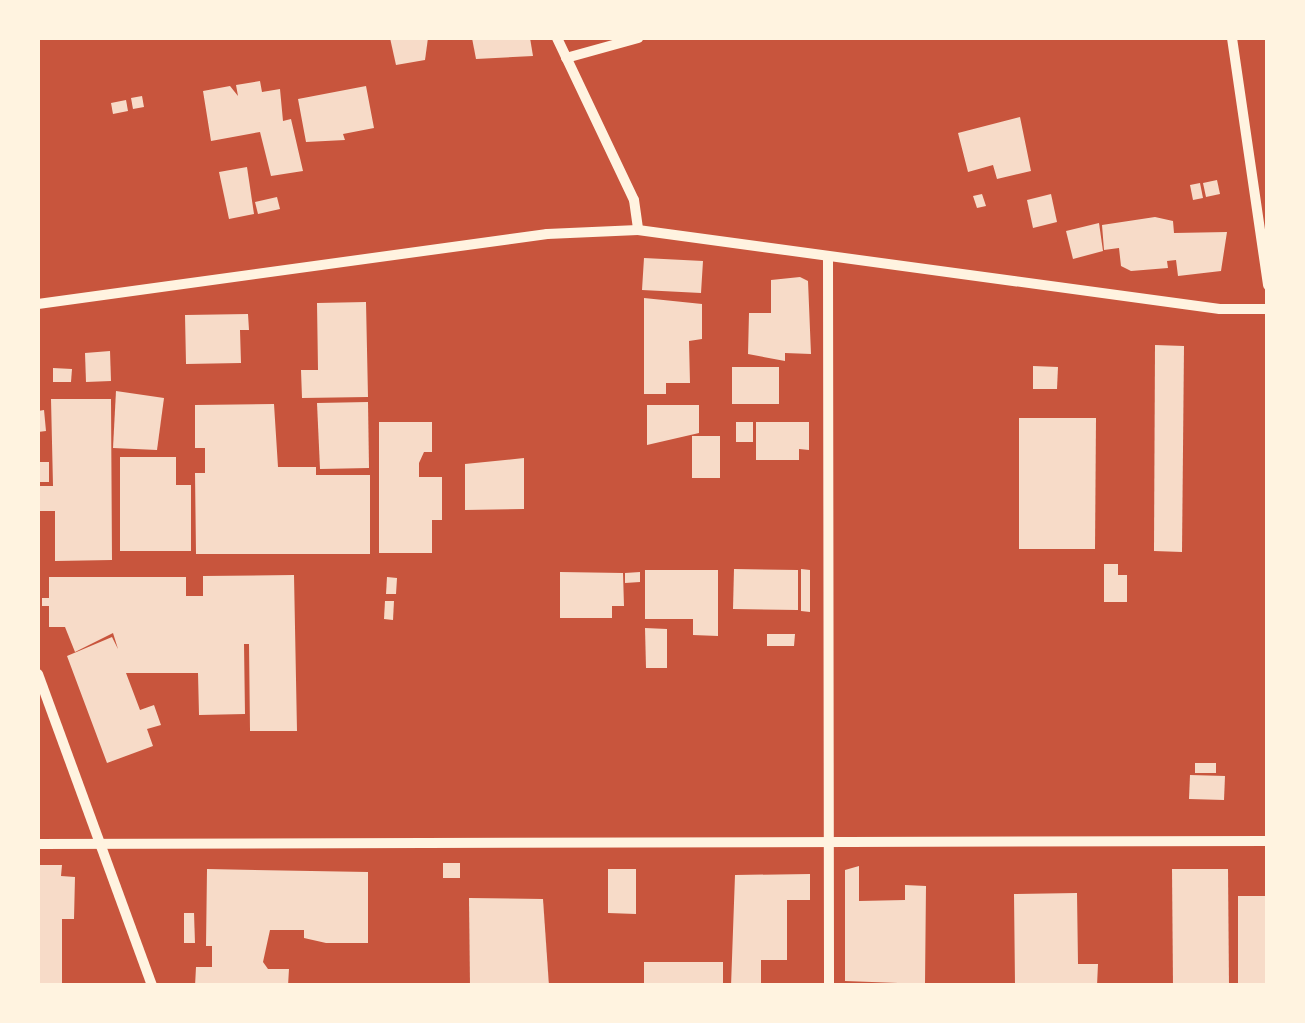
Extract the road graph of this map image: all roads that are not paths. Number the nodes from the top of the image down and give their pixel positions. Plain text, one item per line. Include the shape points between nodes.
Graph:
1 (558, 38) edge
2 (638, 38) edge
3 (1232, 38) edge
4 (566, 58) junction
5 (638, 230) junction
6 (828, 259) junction
7 (1268, 286) edge
8 (38, 304) edge
9 (1268, 309) edge
10 (38, 674) edge
11 (829, 840) junction
12 (1268, 842) edge
13 (38, 844) edge
14 (97, 844) junction
15 (152, 986) edge
16 (829, 986) edge

1 - 4 street
2 - 4 street
3 - 7 street
4 - 5 street via 634,200
5 - 6 street
5 - 8 street via 547,234
6 - 9 street
6 - 11 street
10 - 14 street
11 - 12 street
11 - 14 street
11 - 16 street
13 - 14 street
14 - 15 street

